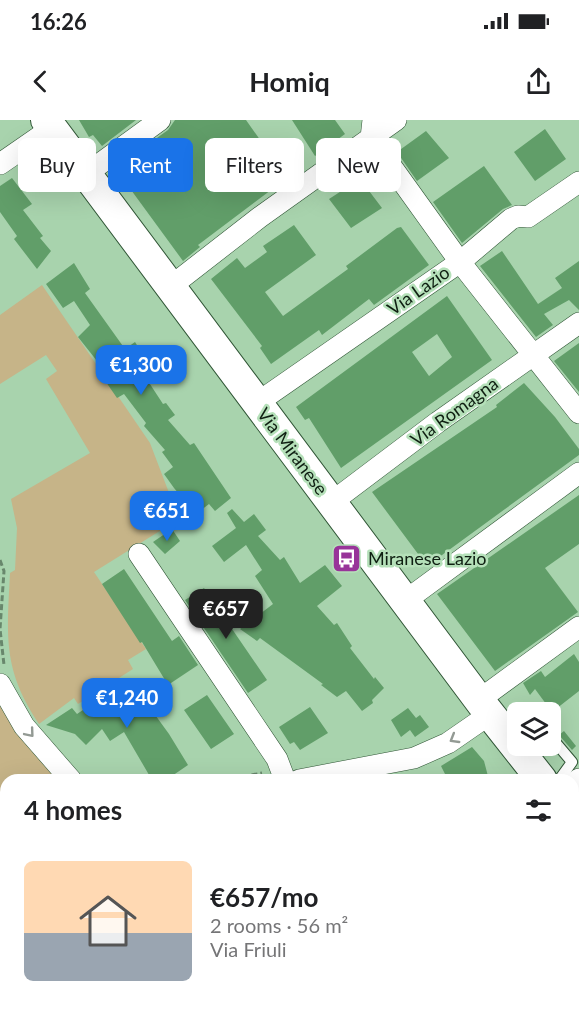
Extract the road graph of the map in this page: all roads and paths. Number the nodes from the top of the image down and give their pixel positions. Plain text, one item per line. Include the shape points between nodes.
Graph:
1 (160, 120) edge
2 (396, 120) edge
3 (49, 124) edge
4 (372, 129) edge
5 (59, 138) edge
6 (0, 164) edge
7 (96, 167) edge
8 (579, 182) edge
9 (96, 187) edge
10 (460, 262) junction
11 (171, 287) junction
12 (579, 323) edge
13 (532, 355) junction
14 (257, 403) junction
15 (579, 413) edge
16 (579, 473) edge
17 (332, 502) junction
18 (139, 554) dead end
19 (0, 560) edge
20 (405, 601) junction
21 (579, 627) edge
22 (2, 677) edge
23 (496, 716) junction
24 (561, 748) edge
25 (66, 774) edge
26 (276, 774) edge
27 (330, 774) edge
28 (538, 774) edge
29 (563, 774) edge

1 - 7 street
2 - 4 street
3 - 5 street, Via Miranese
3 - 6 street
4 - 10 street
4 - 11 street
8 - 10 street, Via Lazio via 528,217 512,219
9 - 11 street, Via Miranese
10 - 13 street
10 - 14 street, Via Lazio
11 - 14 street, Via Miranese
12 - 13 street, Via Romagna
13 - 15 street
13 - 17 street, Via Romagna
14 - 17 street, Via Miranese
16 - 20 street
17 - 20 street, Via Miranese
18 - 26 street via 277,759
19 - 22 path via 4,571
20 - 23 street, Via Miranese
21 - 23 street
22 -> 25 street via 24,726
23 -> 27 street via 414,758
23 - 28 street, Via Miranese
24 - 29 lane via 572,762

